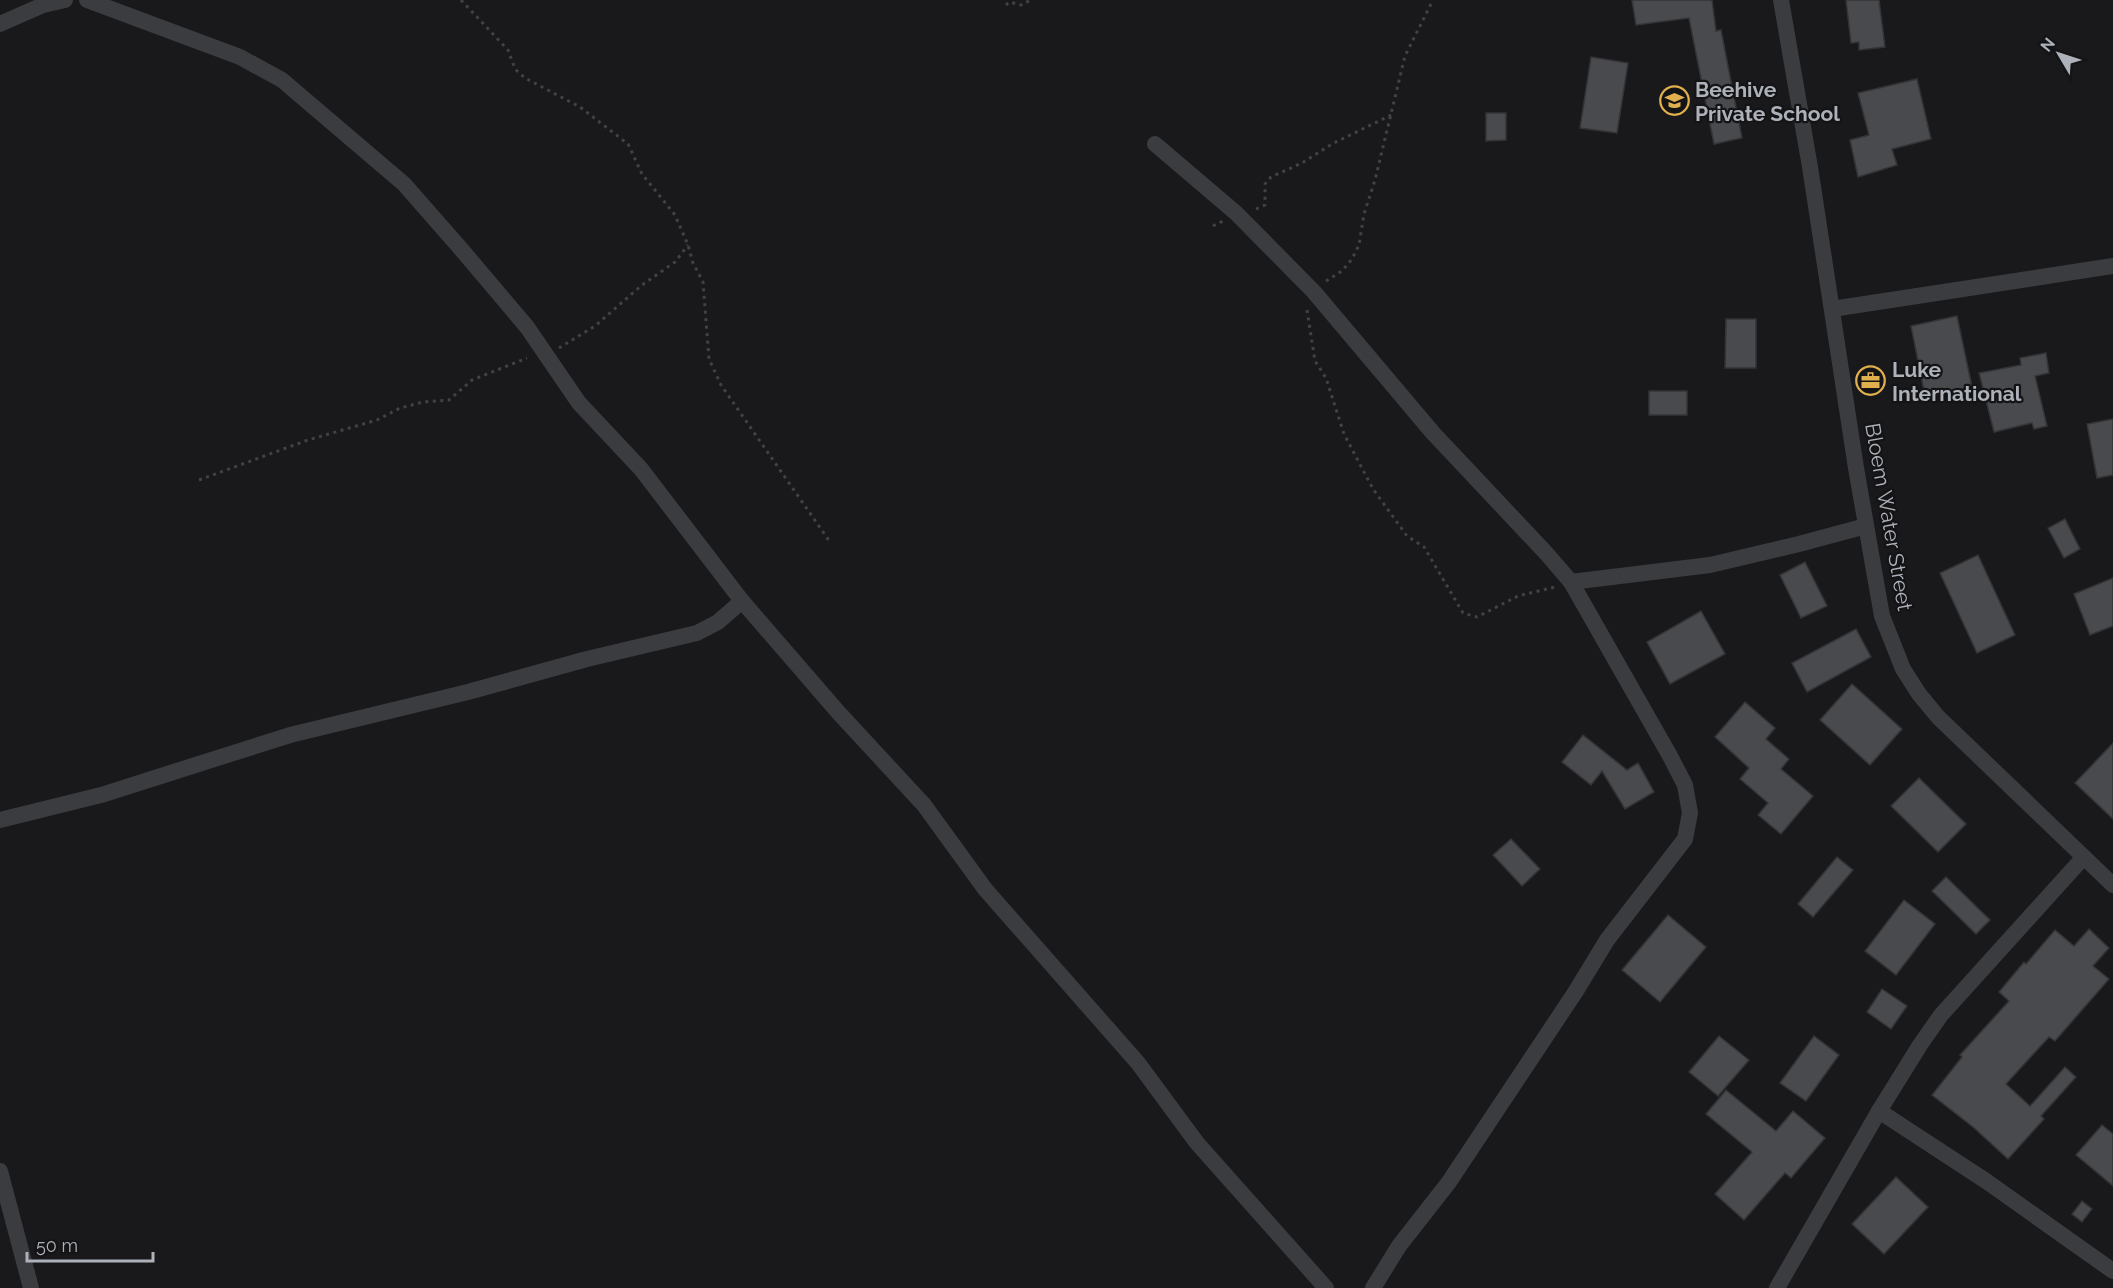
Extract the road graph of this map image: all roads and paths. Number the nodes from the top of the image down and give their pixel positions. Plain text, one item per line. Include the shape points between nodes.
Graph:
1 (65, 0) edge
2 (87, 0) edge
3 (461, 0) edge
4 (1031, 0) edge
5 (1433, 0) edge
6 (1781, 0) edge
7 (1006, 4) dead end
8 (0, 24) edge
9 (1391, 115) junction
10 (1155, 144) dead end
11 (1236, 213) junction
12 (1213, 226) dead end
13 (688, 245) junction
14 (2113, 266) edge
15 (1314, 292) junction
16 (1832, 309) junction
17 (546, 352) junction
18 (199, 480) dead end
19 (1866, 526) junction
20 (830, 542) dead end
21 (1571, 582) junction
22 (742, 601) junction
23 (0, 820) edge
24 (2083, 858) junction
25 (2113, 885) edge
26 (1879, 1111) junction
27 (0, 1171) edge
28 (2113, 1271) edge
29 (31, 1288) edge
30 (1326, 1288) edge
31 (1373, 1288) edge
32 (1777, 1288) edge

1 - 8 street
2 - 17 street via 240,57 282,80 404,184
3 - 13 path via 508,50 515,69 525,78 580,107 628,144 642,174 675,215
4 - 7 path via 1021,5
5 - 9 path via 1405,56
6 - 16 street, Bloem Water Street
9 - 11 path via 1271,177 1265,184 1266,205
9 - 15 path via 1359,245 1342,271
10 - 11 street
11 - 12 path
11 - 15 street
13 - 17 path via 675,262 594,326 566,345
13 - 20 path via 703,282 709,359 721,385
14 - 16 street
15 - 21 street via 1433,433
15 - 21 path via 1306,310 1315,362 1326,378 1344,434 1373,489 1407,536 1424,547 1463,613 1477,617 1518,596
16 - 19 street, Bloem Water Street
17 - 18 path via 472,380 449,400 400,408 377,420 308,440
17 - 22 street via 579,403 641,469
19 - 21 street via 1710,565
19 - 24 street, Bloem Water Street via 1882,616 1919,694
21 - 31 street via 1685,785 1690,813 1687,833 1607,940 1449,1182 1399,1246
22 - 23 street via 718,622 697,633 290,735 101,795
22 - 30 street via 924,805 985,889 1138,1063 1197,1143
24 - 25 street, Bloem Water Street
24 - 26 street via 1941,1015
26 - 28 street
26 - 32 street
27 - 29 street

